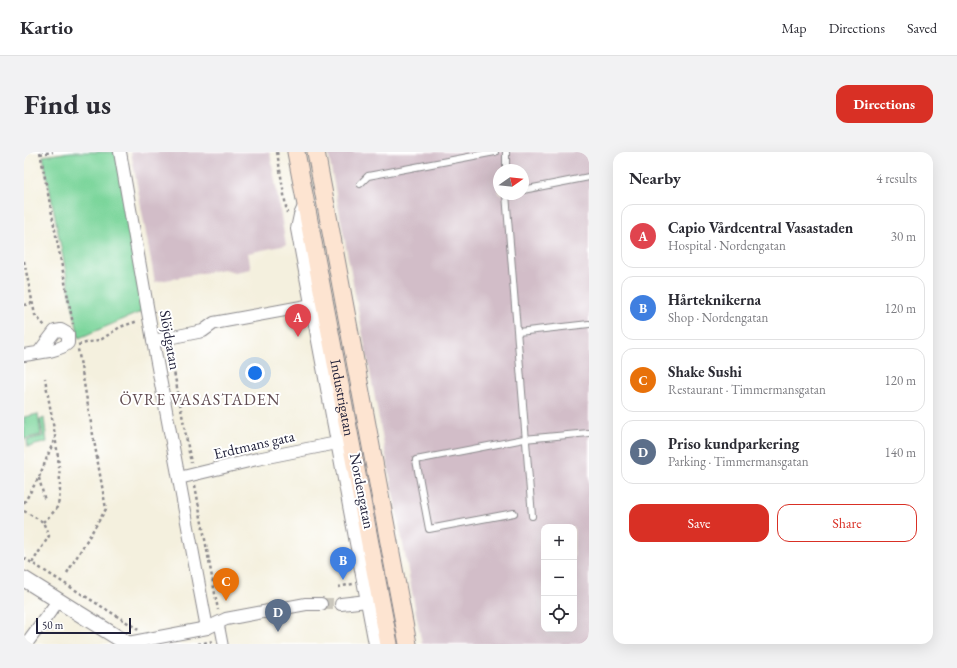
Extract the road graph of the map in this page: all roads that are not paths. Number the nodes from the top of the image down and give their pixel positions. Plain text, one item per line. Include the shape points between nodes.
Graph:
1 (120, 152) edge
2 (296, 152) edge
3 (316, 152) edge
4 (494, 152) edge
5 (506, 152) edge
6 (506, 164) edge
7 (589, 177) edge
8 (360, 184) dead end
9 (529, 189) edge
10 (507, 200) edge
11 (306, 202) junction
12 (312, 305) junction
13 (589, 324) edge
14 (518, 332) junction
15 (153, 341) junction
16 (40, 352) dead end
17 (24, 355) edge
18 (589, 433) edge
19 (524, 439) junction
20 (337, 443) junction
21 (179, 478) junction
22 (514, 513) dead end
23 (532, 516) dead end
24 (24, 579) edge
25 (367, 600) junction
26 (58, 601) junction
27 (321, 604) tunnel mouth
28 (341, 604) tunnel mouth
29 (219, 623) junction
30 (207, 628) junction
31 (222, 642) edge
32 (133, 643) edge
33 (26, 644) edge
34 (375, 644) edge
35 (390, 644) edge
36 (408, 644) edge

1 - 15 street, Slöjdgatan
2 - 11 main road, Industrigatan
3 - 36 main road, Industrigatan
4 - 8 lane via 368,176
5 - 6 lane
7 - 9 lane
10 - 14 lane
11 - 12 street, Nordengatan via 297,229
11 - 35 main road, Industrigatan
12 - 15 street via 214,323 203,331
12 - 20 street, Nordengatan
13 - 14 lane
14 - 19 lane
15 - 21 street, Slöjdgatan
16 - 17 street
18 - 19 lane
19 - 22 lane via 416,460 429,529
19 - 23 lane
20 - 21 street, Erdtmans gata
20 - 25 street, Nordengatan
21 - 30 street, Slöjdgatan
24 - 26 street
25 - 28 street
25 - 34 street, Nordengatan
26 - 32 street
26 - 33 street
27 - 29 street via 300,605 226,619
29 - 30 street
29 - 31 street
30 - 32 street

